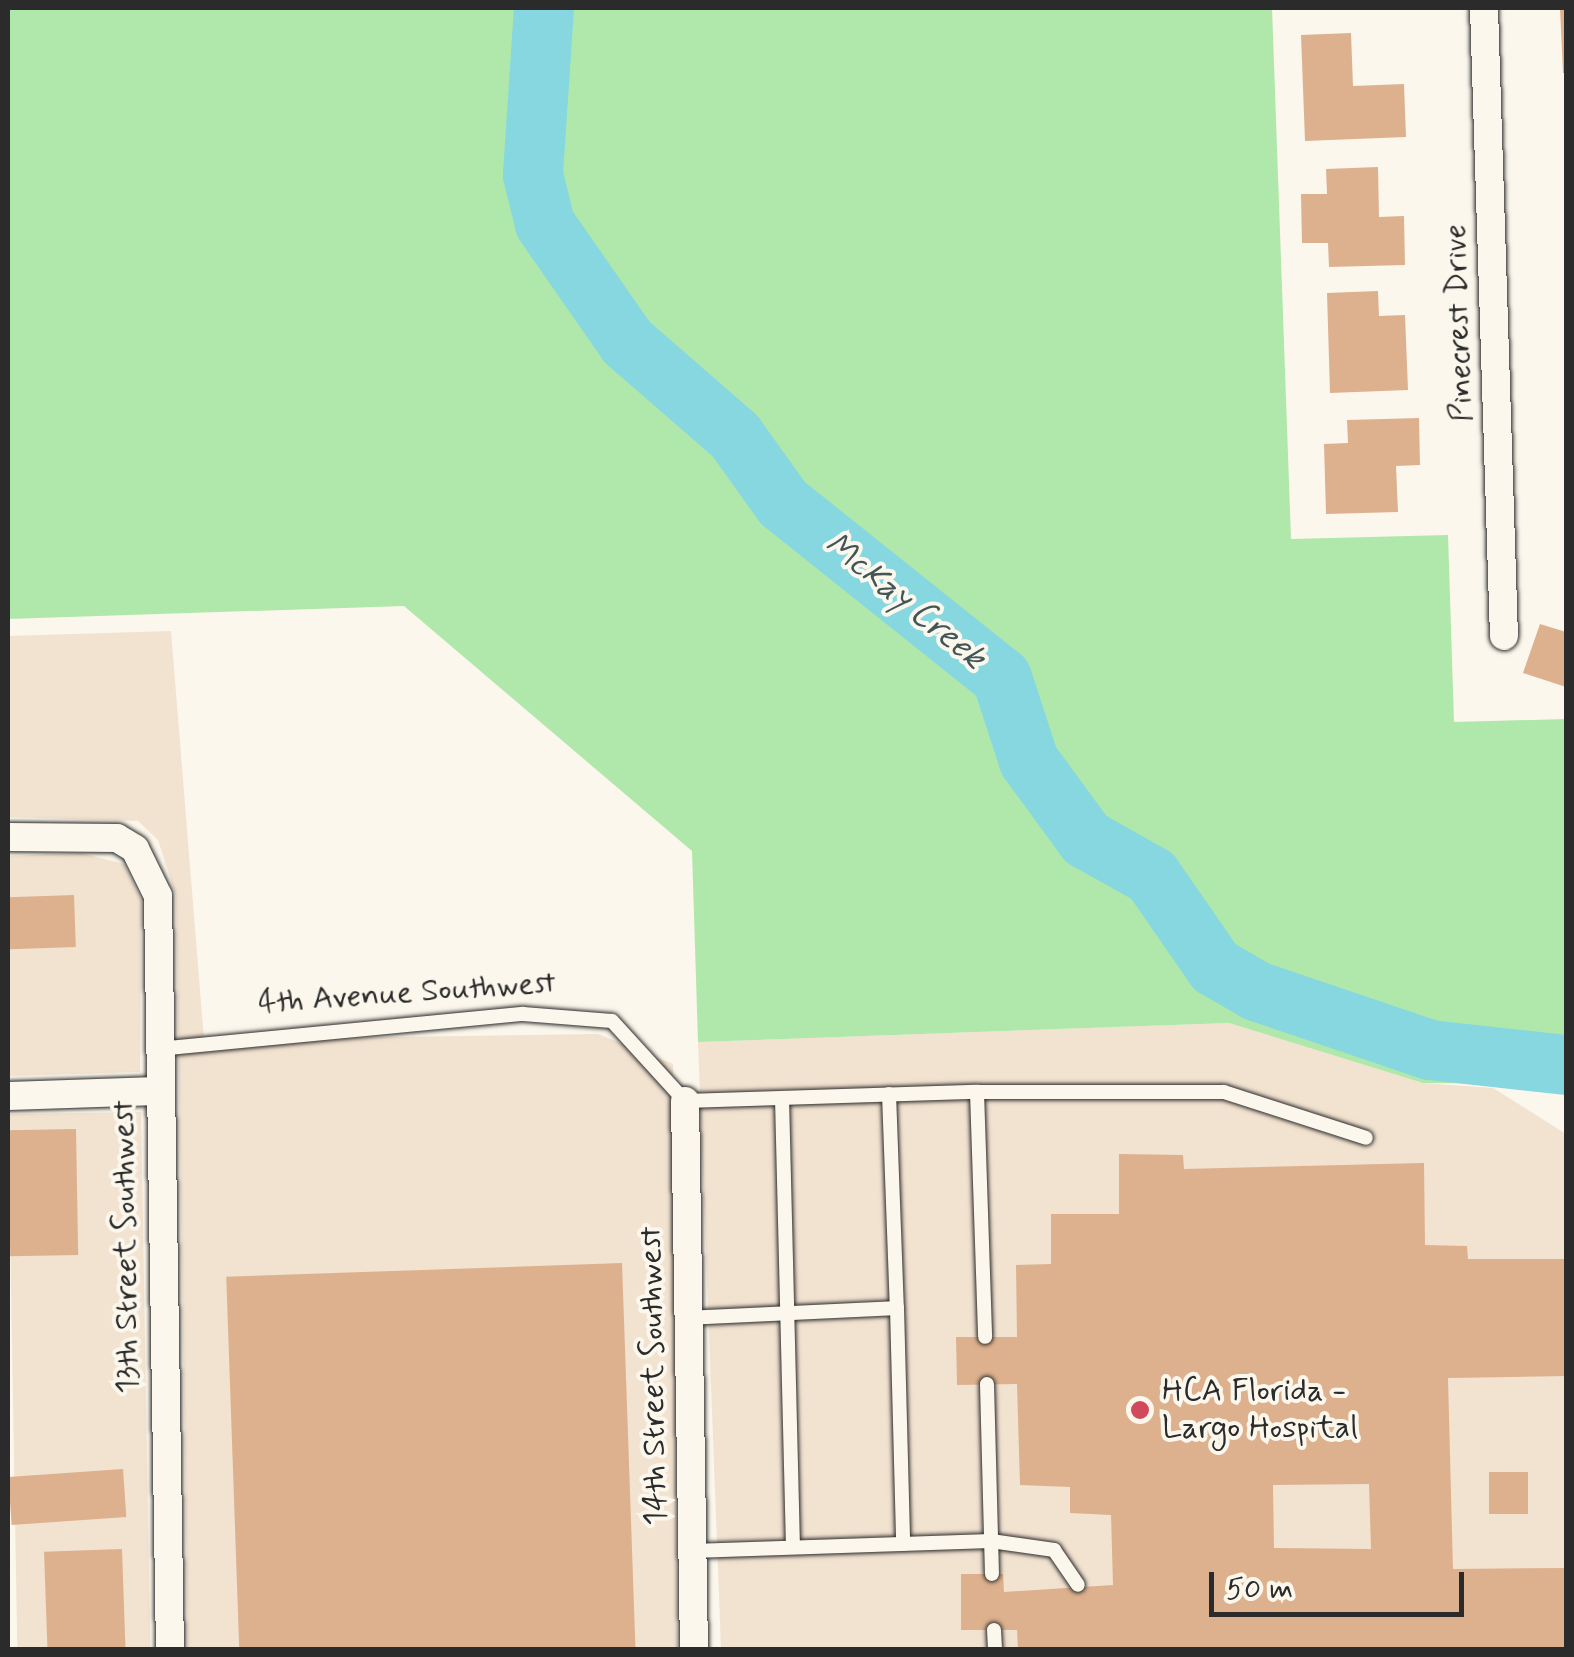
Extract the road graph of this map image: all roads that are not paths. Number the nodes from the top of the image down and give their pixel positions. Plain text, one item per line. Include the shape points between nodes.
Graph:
1 (1484, 8) edge
2 (1504, 636) dead end
3 (8, 836) edge
4 (158, 1049) junction
5 (158, 1091) junction
6 (977, 1092) junction
7 (889, 1094) junction
8 (8, 1096) edge
9 (782, 1098) junction
10 (685, 1101) junction
11 (1366, 1138) dead end
12 (897, 1308) junction
13 (788, 1314) junction
14 (688, 1318) junction
15 (985, 1337) dead end
16 (987, 1384) dead end
17 (991, 1542) junction
18 (904, 1544) junction
19 (794, 1547) junction
20 (692, 1551) junction
21 (992, 1574) dead end
22 (1078, 1585) dead end
23 (994, 1630) dead end
24 (170, 1650) edge
25 (694, 1650) edge
26 (994, 1650) edge

1 - 2 street, Pinecrest Drive
3 - 4 street, 13th Street Southwest via 82,834 135,848 158,896
4 - 5 street, 13th Street Southwest
4 - 10 lane, 4th Avenue Southwest via 523,1014 612,1021
5 - 8 street
5 - 24 street, 13th Street Southwest
6 - 7 lane
6 - 11 lane via 1147,1086 1224,1092
6 - 15 lane
7 - 9 lane
7 - 12 lane
9 - 10 lane
9 - 13 lane
10 - 14 street, 14th Street Southwest
12 - 13 lane
12 - 18 lane
13 - 14 lane
13 - 19 lane
14 - 20 street, 14th Street Southwest
16 - 17 lane
17 - 18 lane
17 - 21 lane
17 - 22 lane via 1054,1550
18 - 19 lane
19 - 20 lane
20 - 25 street, 14th Street Southwest
23 - 26 lane

